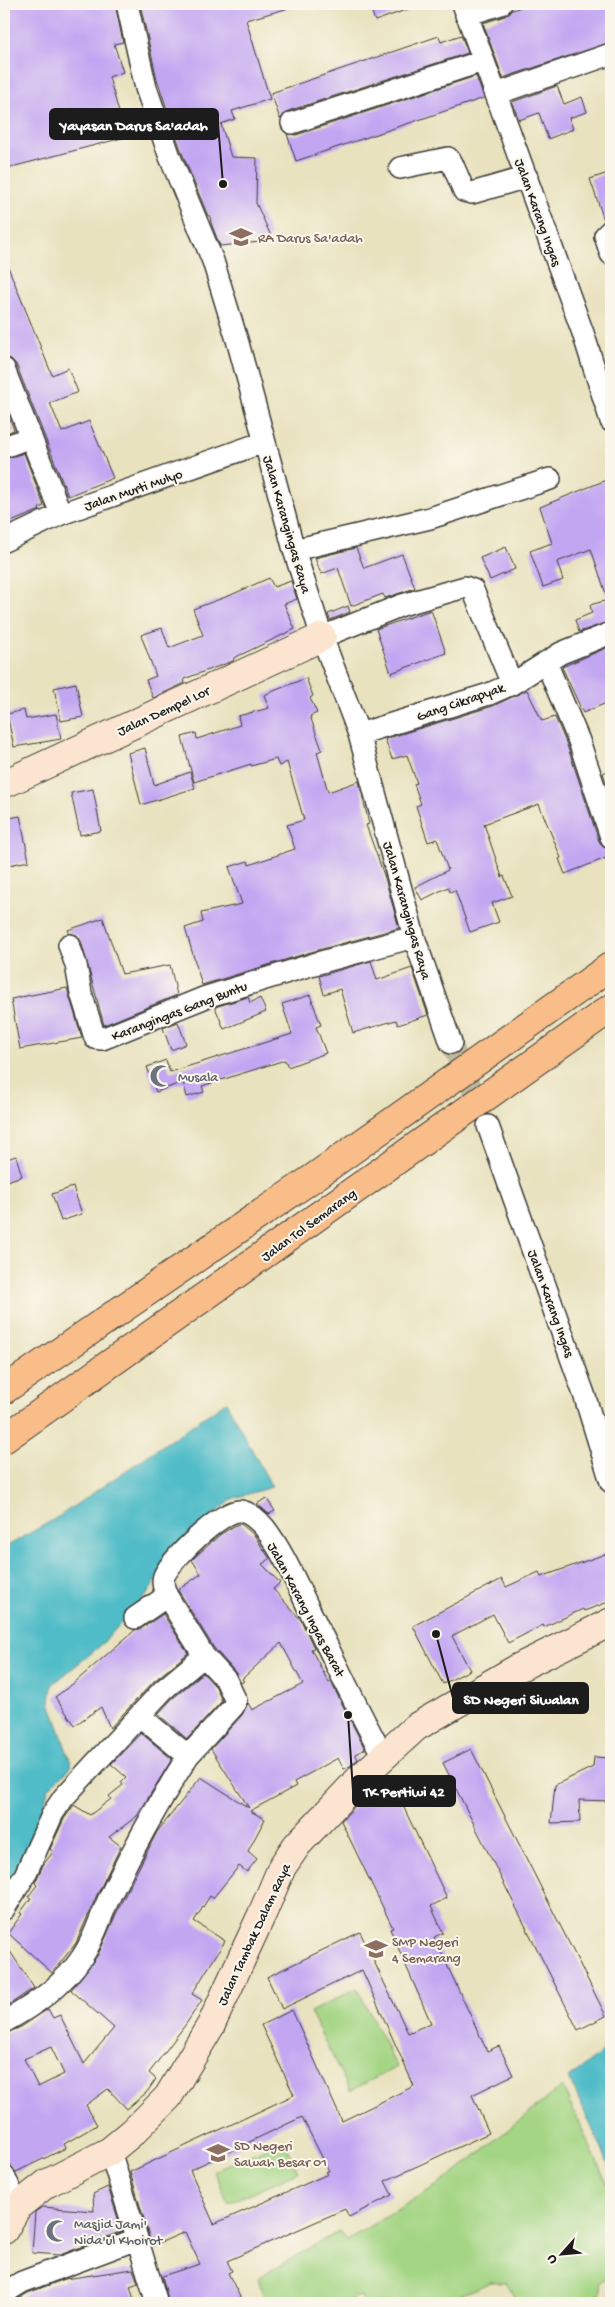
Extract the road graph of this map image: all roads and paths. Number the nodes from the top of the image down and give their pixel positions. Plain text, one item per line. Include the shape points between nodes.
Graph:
1 (127, 4) edge
2 (501, 4) edge
3 (464, 9) edge
4 (611, 54) edge
5 (483, 61) junction
6 (496, 94) junction
7 (292, 124) dead end
8 (400, 168) dead end
9 (527, 177) junction
10 (611, 230) edge
11 (611, 254) edge
12 (4, 369) edge
13 (611, 421) edge
14 (30, 437) junction
15 (264, 442) junction
16 (4, 447) edge
17 (550, 479) dead end
18 (61, 514) junction
19 (4, 541) edge
20 (294, 550) junction
21 (611, 633) edge
22 (322, 636) junction
23 (546, 662) junction
24 (512, 684) junction
25 (359, 734) junction
26 (4, 784) edge
27 (611, 837) edge
28 (414, 937) junction
29 (70, 945) dead end
30 (611, 966) edge
31 (611, 1008) edge
32 (450, 1043) tunnel mouth
33 (488, 1126) tunnel mouth
34 (4, 1390) edge
35 (4, 1439) edge
36 (611, 1482) edge
37 (167, 1596) junction
38 (135, 1618) dead end
39 (611, 1622) edge
40 (204, 1656) junction
41 (140, 1716) junction
42 (188, 1756) junction
43 (383, 1756) junction
44 (4, 1909) edge
45 (4, 2022) edge
46 (110, 2151) junction
47 (4, 2176) edge
48 (18, 2206) junction
49 (4, 2230) edge
50 (137, 2239) junction
51 (4, 2294) edge
52 (157, 2303) edge

1 - 15 street, Jalan Karangingas Raya via 146,88 170,157 213,261
2 - 3 street
3 - 5 street, Jalan Karang Ingas
4 - 6 street
5 - 6 street, Jalan Karang Ingas
5 - 7 street
6 - 9 street, Jalan Karang Ingas
8 - 9 street via 448,158 464,191 472,193
9 - 13 street, Jalan Karang Ingas
10 - 11 street via 605,236
12 - 14 street
14 - 16 street
14 - 18 street
15 - 18 street, Jalan Murti Mulyo
15 - 20 street, Jalan Karangingas Raya
17 - 20 street via 430,518
18 - 19 street, Jalan Murti Mulyo
20 - 22 street, Jalan Karangingas Raya
21 - 23 street, Gang Cikrapyak
22 - 24 street via 402,605 465,587 473,590
22 - 25 street, Jalan Karangingas Raya
22 - 26 street, Jalan Dempel Lor
23 - 24 street, Gang Cikrapyak
23 - 27 street via 579,741
24 - 25 street, Gang Cikrapyak
25 - 28 street, Jalan Karangingas Raya
28 - 29 street, Karangingas Gang Buntu via 206,997 102,1039 95,1038
28 - 32 street, Jalan Karangingas Raya
30 - 34 highway via 313,1178
31 - 35 highway, Jalan Tol Semarang
33 - 36 street, Jalan Karang Ingas via 584,1394
37 - 38 street
37 - 40 street, Jalan Karang Ingas Barat
37 - 43 street, Jalan Karang Ingas Barat via 163,1586 164,1574 219,1518 236,1511 252,1516 264,1527 288,1566
39 - 43 street, Jalan Tambak Dalam Raya via 518,1668 429,1719
40 - 41 street via 163,1690
40 - 42 street, Jalan Karang Ingas Barat via 226,1680 236,1701
41 - 42 street
41 - 44 street via 64,1797 53,1813 26,1875
42 - 45 street, Jalan Karang Ingas Barat via 146,1825 82,1957 64,1980
43 - 46 street, Jalan Tambak Dalam Raya via 297,1845 282,1867 211,2025 184,2074 152,2115
46 - 48 street, Jalan Tambak Dalam Raya via 46,2184
46 - 50 street
47 - 48 street
48 - 49 street, Jalan Tambak Dalam Raya
50 - 51 street via 22,2282
50 - 52 street

